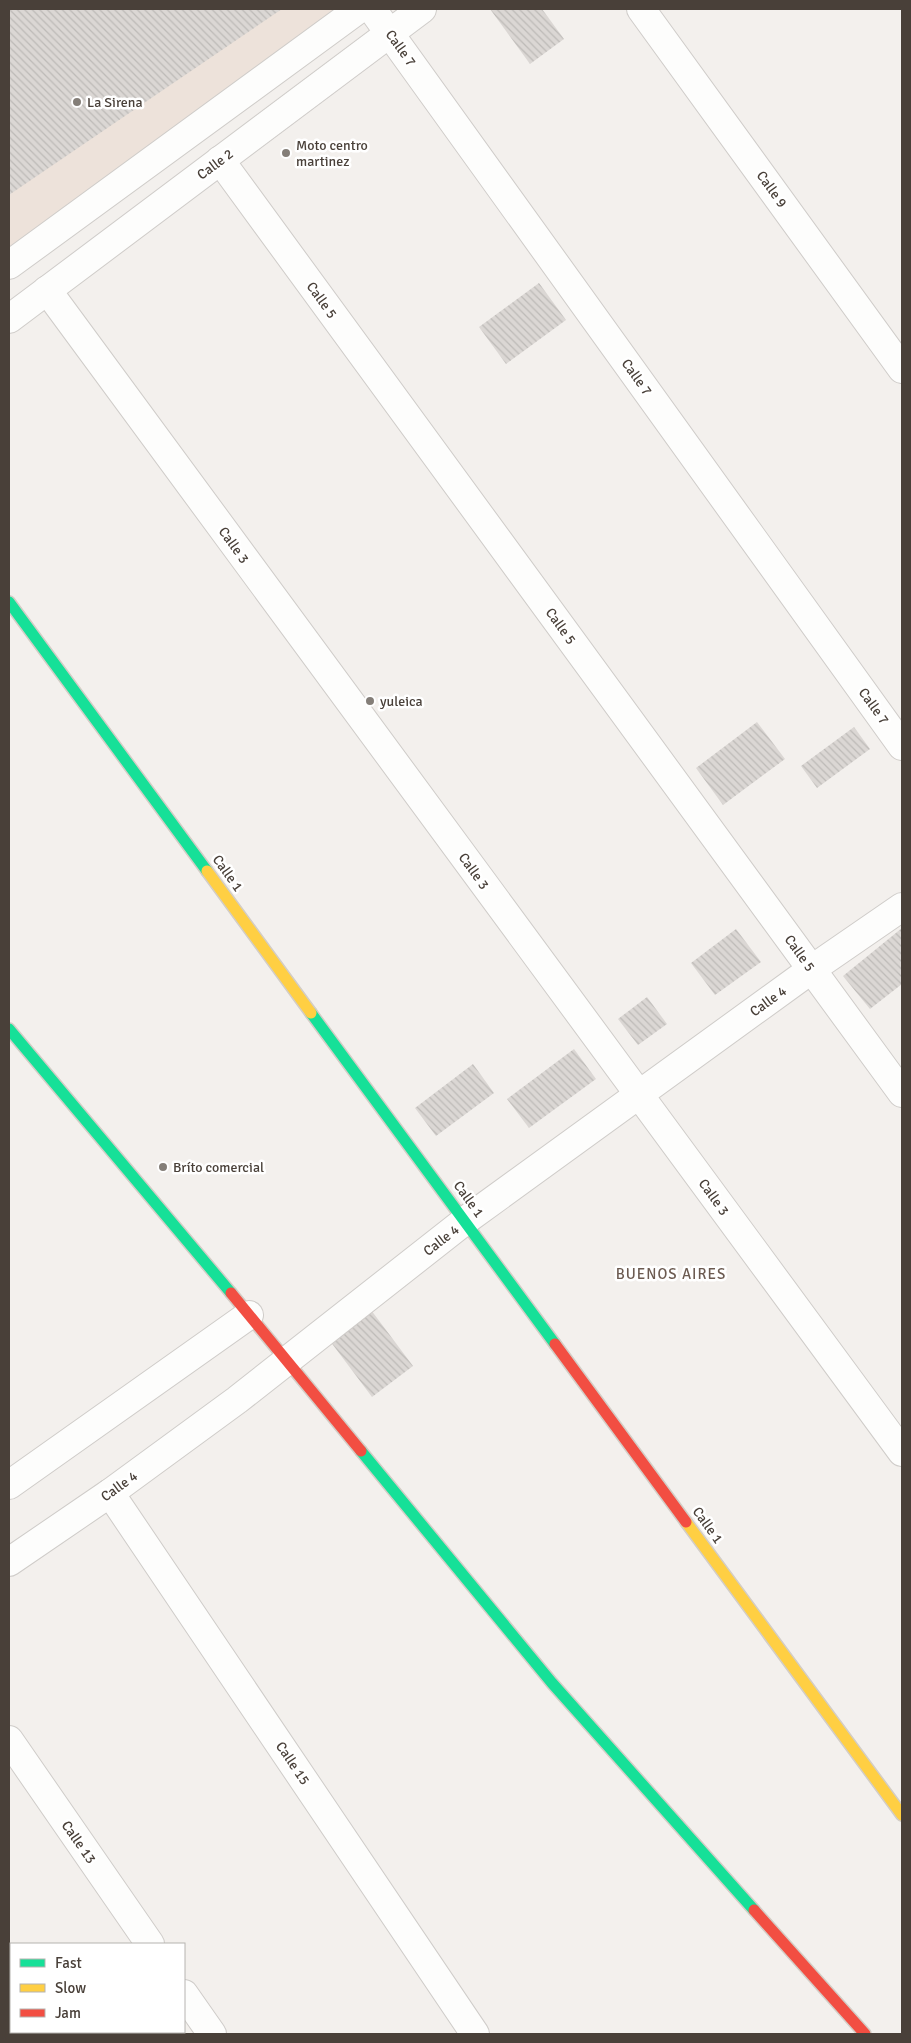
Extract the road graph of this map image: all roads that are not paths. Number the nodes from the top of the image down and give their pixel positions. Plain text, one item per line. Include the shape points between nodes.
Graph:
1 (359, 9) edge
2 (372, 9) edge
3 (422, 9) edge
4 (641, 9) edge
5 (390, 33) junction
6 (220, 160) junction
7 (9, 265) edge
8 (47, 290) junction
9 (9, 319) edge
10 (902, 369) edge
11 (9, 602) edge
12 (902, 746) edge
13 (902, 907) edge
14 (812, 969) junction
15 (9, 1030) edge
16 (902, 1092) edge
17 (638, 1095) junction
18 (466, 1220) junction
19 (249, 1316) junction
20 (287, 1361) junction
21 (902, 1452) edge
22 (9, 1484) edge
23 (110, 1493) junction
24 (9, 1562) edge
25 (9, 1740) edge
26 (902, 1815) edge
27 (149, 1943) edge
28 (185, 1995) edge
29 (212, 2034) edge
30 (475, 2034) edge
31 (865, 2034) edge

1 - 7 street
2 - 5 street, Calle 7
3 - 5 street, Calle 2
4 - 10 street, Calle 9
5 - 6 street, Calle 2
5 - 12 street, Calle 7
6 - 8 street, Calle 2
6 - 14 street, Calle 5
8 - 9 street, Calle 2
8 - 17 street, Calle 3
11 - 18 street, Calle 1
13 - 14 street, Calle 4
14 - 16 street, Calle 5
14 - 17 street, Calle 4
15 - 19 street
17 - 18 street, Calle 4
17 - 21 street, Calle 3
18 - 20 street, Calle 4
18 - 26 street, Calle 1
19 - 20 street
19 - 22 street
20 - 23 street, Calle 4
20 - 31 street via 552,1683
23 - 24 street, Calle 4
23 - 30 street, Calle 15
25 - 27 street, Calle 13
28 - 29 street

